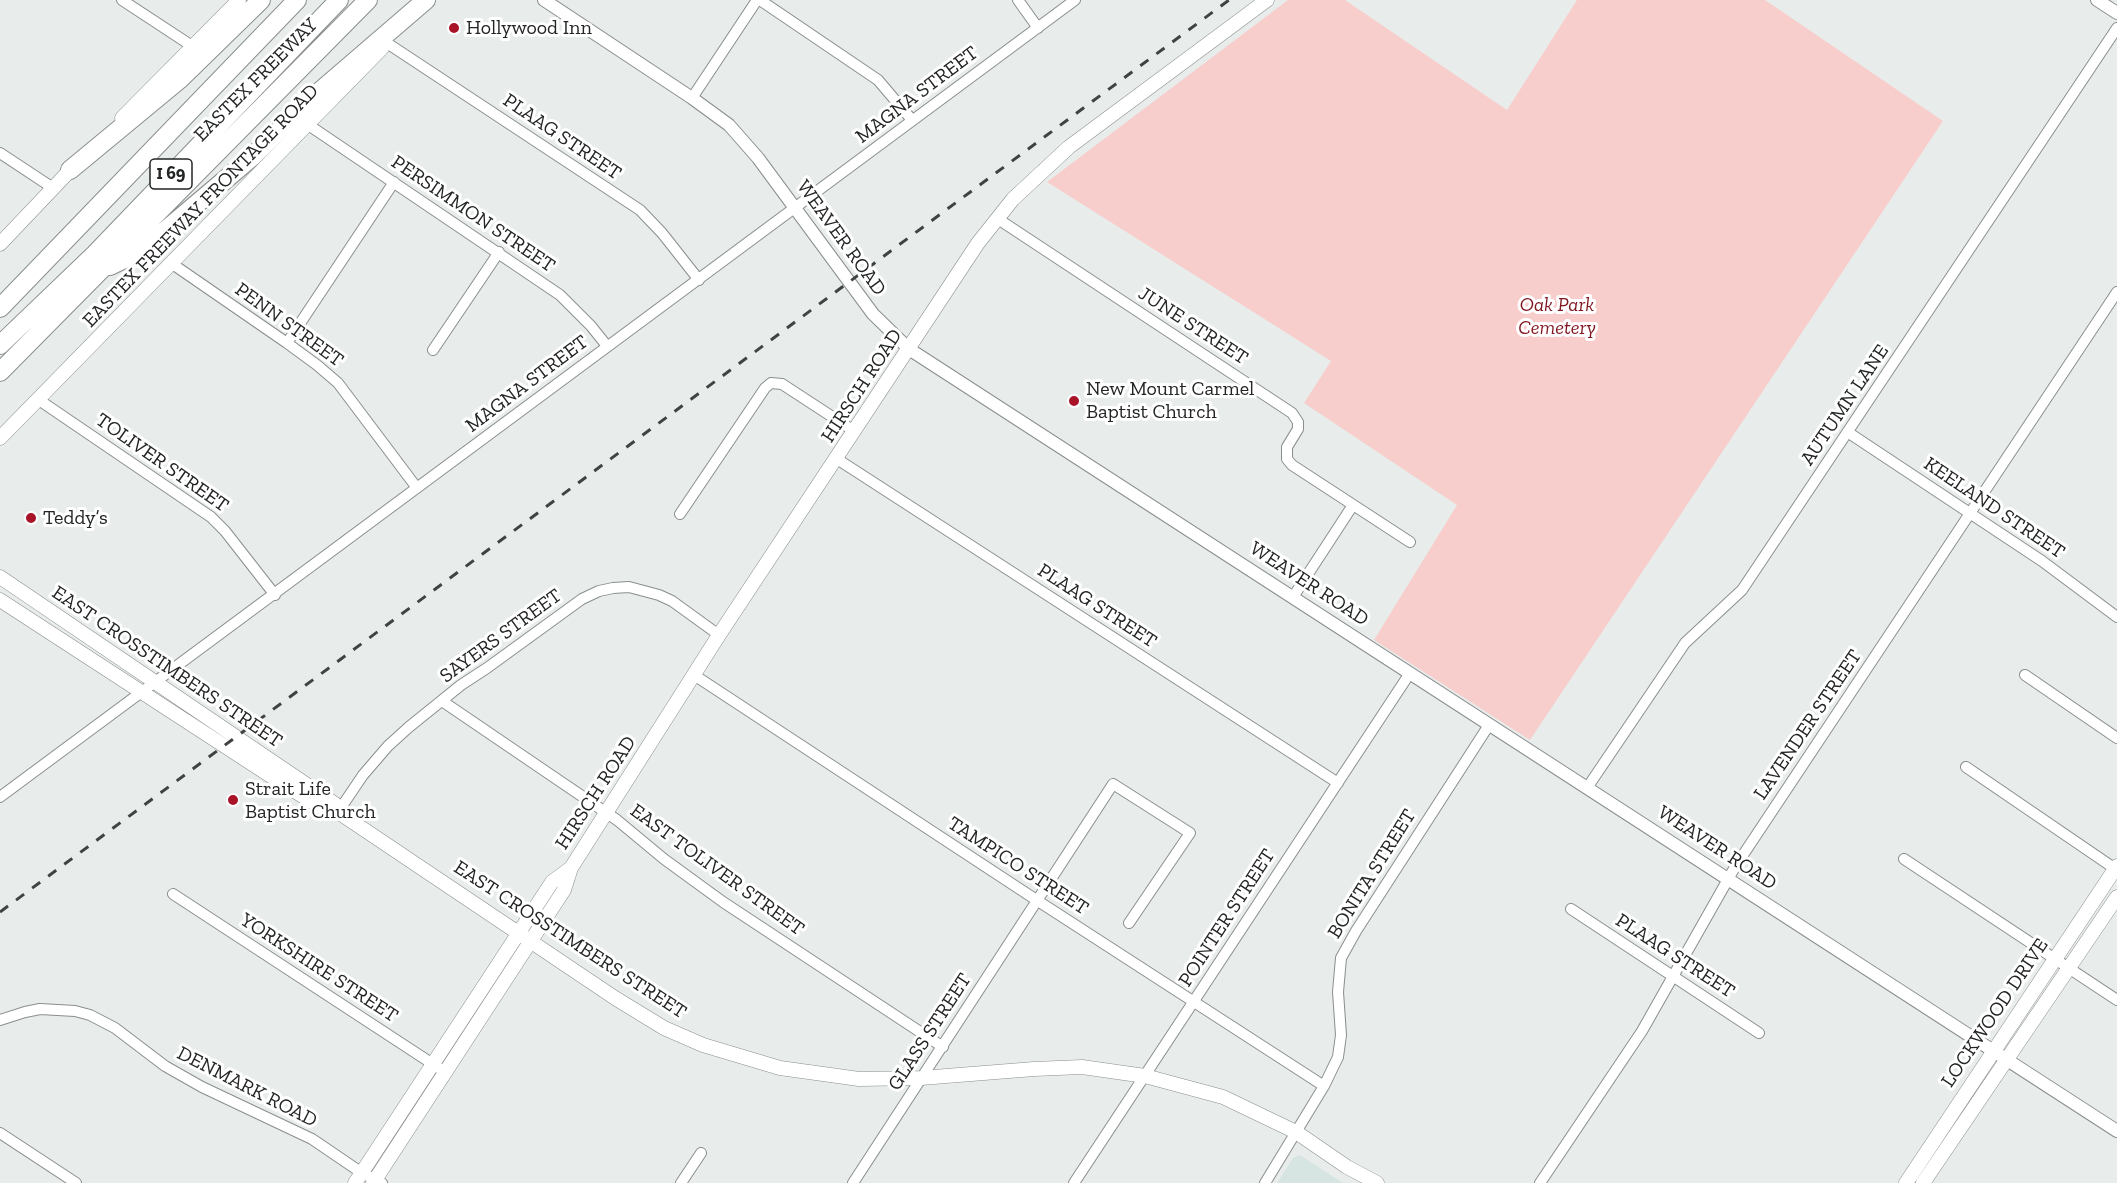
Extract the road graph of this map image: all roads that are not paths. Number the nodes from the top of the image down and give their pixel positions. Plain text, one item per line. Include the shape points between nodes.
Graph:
1 (122, 0) edge
2 (239, 0) edge
3 (261, 0) edge
4 (297, 0) edge
5 (339, 0) edge
6 (368, 0) edge
7 (428, 0) edge
8 (544, 0) edge
9 (758, 0) edge
10 (1018, 0) edge
11 (1075, 0) edge
12 (1267, 0) edge
13 (2097, 0) edge
14 (2117, 13) edge
15 (1038, 28) junction
16 (2117, 28) edge
17 (387, 43) junction
18 (192, 46) junction
19 (692, 98) junction
20 (912, 120) junction
21 (307, 124) junction
22 (0, 153) edge
23 (70, 170) junction
24 (394, 182) junction
25 (53, 188) junction
26 (795, 208) junction
27 (998, 219) junction
28 (0, 244) edge
29 (500, 252) junction
30 (171, 263) junction
31 (95, 274) junction
32 (699, 280) junction
33 (2117, 292) edge
34 (0, 308) edge
35 (287, 343) junction
36 (0, 345) edge
37 (607, 346) junction
38 (909, 349) junction
39 (433, 350) dead end
40 (0, 372) edge
41 (39, 400) junction
42 (854, 431) junction
43 (1849, 433) junction
44 (0, 438) edge
45 (837, 459) junction
46 (417, 488) junction
47 (1353, 505) junction
48 (1971, 513) junction
49 (680, 514) dead end
50 (1410, 542) dead end
51 (0, 578) edge
52 (275, 595) junction
53 (1293, 597) junction
54 (0, 600) edge
55 (2117, 617) edge
56 (719, 635) junction
57 (1410, 673) junction
58 (694, 675) junction
59 (2025, 675) dead end
60 (155, 683) junction
61 (143, 693) junction
62 (442, 702) junction
63 (1489, 724) junction
64 (2117, 738) edge
65 (1966, 767) dead end
66 (1338, 783) junction
67 (1587, 788) junction
68 (0, 797) edge
69 (338, 812) junction
70 (608, 813) junction
71 (1904, 860) dead end
72 (2116, 868) edge
73 (1727, 878) junction
74 (173, 894) dead end
75 (2117, 897) edge
76 (1038, 901) junction
77 (1571, 909) dead end
78 (1129, 923) dead end
79 (525, 937) junction
80 (2055, 960) junction
81 (2069, 969) junction
82 (1673, 976) junction
83 (2117, 1000) edge
84 (1194, 1001) junction
85 (0, 1020) edge
86 (1759, 1033) dead end
87 (943, 1047) junction
88 (1994, 1050) junction
89 (2008, 1059) junction
90 (433, 1064) junction
91 (445, 1072) junction
92 (1145, 1076) junction
93 (921, 1078) junction
94 (1324, 1086) junction
95 (2117, 1131) edge
96 (1296, 1132) junction
97 (0, 1133) edge
98 (701, 1153) dead end
99 (1934, 1154) junction
100 (1347, 1167) junction
101 (359, 1178) edge
102 (377, 1182) edge
103 (76, 1183) edge
104 (681, 1183) edge
105 (853, 1183) edge
106 (1074, 1183) edge
107 (1264, 1183) edge
108 (1367, 1183) edge
109 (1377, 1183) edge
110 (1540, 1183) edge
111 (1906, 1183) edge
112 (1923, 1183) edge

1 - 18 street
2 - 18 main road
3 - 23 highway via 180,79
4 - 34 highway, EASTEX FREEWAY / I 69
5 - 36 highway, I 69 via 95,254
6 - 31 highway, EASTEX FREEWAY / I 69
7 - 17 main road, EASTEX FREEWAY FRONTAGE ROAD
7 - 31 highway via 141,251
8 - 19 street, WEAVER ROAD
9 - 19 street
9 - 20 street via 871,75
10 - 15 street
11 - 15 street, MAGNA STREET
12 - 27 main road, HIRSCH ROAD via 1069,147
13 - 14 street
15 - 20 street, MAGNA STREET
16 - 43 street, AUTUMN LANE
17 - 21 main road, EASTEX FREEWAY FRONTAGE ROAD
17 - 32 street, PLAAG STREET via 640,210
18 - 23 main road
19 - 26 street, WEAVER ROAD via 729,125
20 - 26 street, MAGNA STREET
21 - 24 street, PERSIMMON STREET
21 - 30 main road, EASTEX FREEWAY FRONTAGE ROAD
22 - 25 street
23 - 25 main road
24 - 29 street, PERSIMMON STREET
24 - 35 street
25 - 28 main road
26 - 32 street, MAGNA STREET
26 - 38 street, WEAVER ROAD via 873,314
27 - 38 main road, HIRSCH ROAD
27 - 47 street, JUNE STREET via 1292,413 1298,429 1287,447 1287,459
29 - 37 street, PERSIMMON STREET via 560,294
29 - 39 street
30 - 35 street, PENN STREET
30 - 41 main road, EASTEX FREEWAY FRONTAGE ROAD
31 - 40 highway, EASTEX FREEWAY / I 69
32 - 37 street, MAGNA STREET
33 - 48 street, LAVENDER STREET
35 - 46 street, PENN STREET via 338,383
37 - 46 street, MAGNA STREET
38 - 42 main road, HIRSCH ROAD
38 - 53 street, WEAVER ROAD
41 - 44 main road, EASTEX FREEWAY FRONTAGE ROAD
41 - 52 street, TOLIVER STREET via 211,517
42 - 45 main road, HIRSCH ROAD
42 - 49 street via 782,384 771,383
43 - 48 street, KEELAND STREET
43 - 67 street, AUTUMN LANE via 1742,590 1685,643
45 - 56 main road, HIRSCH ROAD
45 - 66 street, PLAAG STREET
46 - 52 street, MAGNA STREET
47 - 50 street, JUNE STREET
47 - 53 street
48 - 55 street, KEELAND STREET
48 - 73 street, LAVENDER STREET
51 - 60 main road, EAST CROSSTIMBERS STREET
52 - 60 street, MAGNA STREET
53 - 57 street, WEAVER ROAD
54 - 61 main road, EAST CROSSTIMBERS STREET
56 - 58 main road, HIRSCH ROAD
56 - 62 street, SAYERS STREET via 659,594 629,587 598,591 460,685
57 - 63 street, WEAVER ROAD
57 - 66 street, POINTER STREET
58 - 70 main road, HIRSCH ROAD
58 - 76 street, TAMPICO STREET
59 - 64 street
60 - 61 street, MAGNA STREET
60 - 69 main road, EAST CROSSTIMBERS STREET via 335,804
61 - 68 street, MAGNA STREET
61 - 69 main road, EAST CROSSTIMBERS STREET via 329,812
62 - 69 street, SAYERS STREET via 388,746
62 - 70 street, EAST TOLIVER STREET
63 - 67 street, WEAVER ROAD
63 - 94 street, BONITA STREET via 1341,958 1341,1035 1338,1057
65 - 72 street
66 - 84 street, POINTER STREET
67 - 73 street, WEAVER ROAD
69 - 79 main road, EAST CROSSTIMBERS STREET
70 - 79 main road, HIRSCH ROAD via 571,868 552,882
70 - 87 street, EAST TOLIVER STREET via 723,902
71 - 80 street
72 - 80 main road, LOCKWOOD DRIVE
73 - 82 street, LAVENDER STREET
73 - 88 street, WEAVER ROAD
74 - 90 street, YORKSHIRE STREET
75 - 81 main road, LOCKWOOD DRIVE
76 - 78 street, GLASS STREET via 1113,784 1190,833
76 - 84 street, TAMPICO STREET
76 - 87 street, GLASS STREET
77 - 82 street, PLAAG STREET
79 - 90 main road, HIRSCH ROAD
79 - 91 main road, HIRSCH ROAD
79 - 93 main road, EAST CROSSTIMBERS STREET via 664,1028 703,1045 780,1068 859,1079
80 - 81 street
80 - 88 main road, LOCKWOOD DRIVE
81 - 83 street
81 - 89 main road, LOCKWOOD DRIVE
82 - 86 street, PLAAG STREET
82 - 110 street, LAVENDER STREET via 1642,1031
84 - 92 street, POINTER STREET
84 - 94 street, TAMPICO STREET
85 - 101 street, DENMARK ROAD via 27,1011 56,1009 75,1011 104,1022 202,1087 312,1139
87 - 93 street, GLASS STREET
88 - 89 street, WEAVER ROAD
88 - 99 main road, LOCKWOOD DRIVE
89 - 95 street, WEAVER ROAD
89 - 99 main road, LOCKWOOD DRIVE
90 - 91 street, YORKSHIRE STREET
90 - 101 main road, HIRSCH ROAD
91 - 102 main road, HIRSCH ROAD
92 - 93 main road, EAST CROSSTIMBERS STREET via 1082,1067
92 - 96 main road, EAST CROSSTIMBERS STREET via 1223,1097
92 - 106 street, POINTER STREET
93 - 105 street, GLASS STREET
94 - 96 street, BONITA STREET
96 - 100 main road, EAST CROSSTIMBERS STREET
96 - 107 street, BONITA STREET
97 - 103 street
98 - 104 street
99 - 111 main road, LOCKWOOD DRIVE
99 - 112 main road, LOCKWOOD DRIVE
100 - 108 main road, EAST CROSSTIMBERS STREET
100 - 109 main road, EAST CROSSTIMBERS STREET
101 - 102 street, DENMARK ROAD

